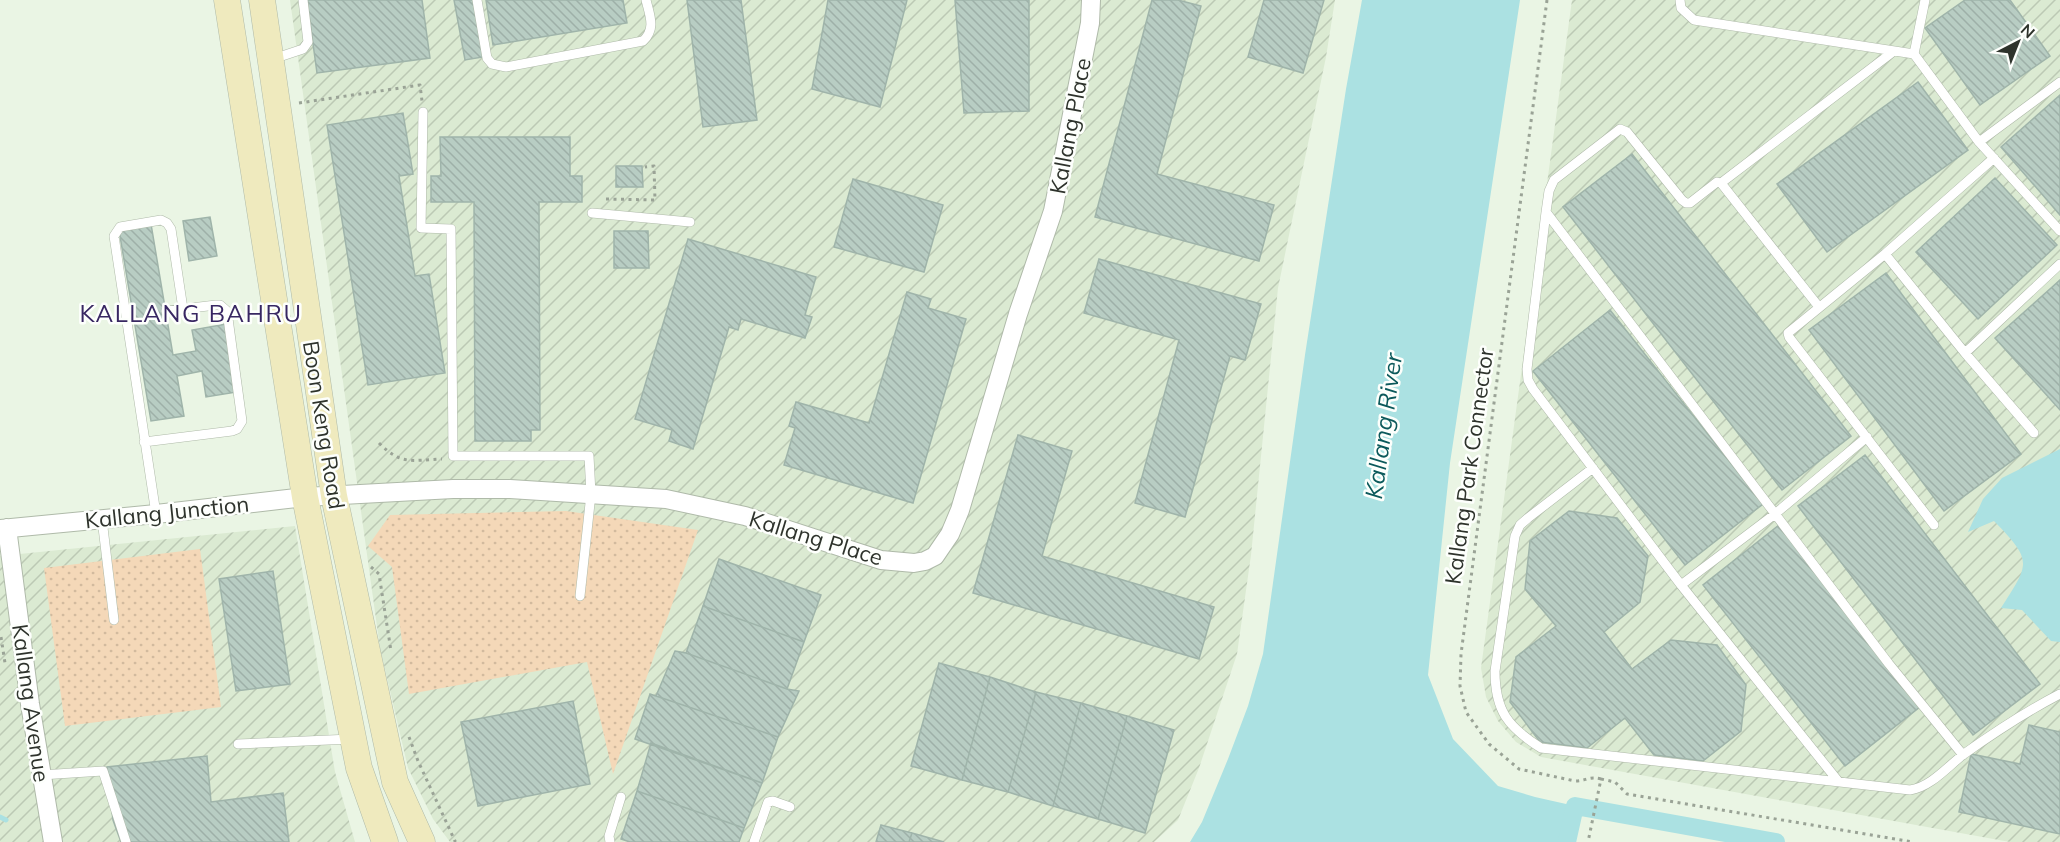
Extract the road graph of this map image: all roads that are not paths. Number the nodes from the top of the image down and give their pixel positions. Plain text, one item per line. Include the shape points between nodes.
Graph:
1 (227, 0) edge
2 (262, 0) edge
3 (303, 0) edge
4 (477, 0) edge
5 (646, 0) edge
6 (1091, 0) edge
7 (1680, 0) edge
8 (1925, 0) edge
9 (1894, 51) junction
10 (1914, 54) junction
11 (270, 60) junction
12 (2060, 82) edge
13 (423, 112) road end
14 (1979, 141) junction
15 (1994, 158) junction
16 (1721, 183) junction
17 (1546, 212) junction
18 (592, 213) dead end
19 (690, 222) dead end
20 (2060, 231) edge
21 (1886, 254) junction
22 (2060, 264) edge
23 (1820, 307) junction
24 (183, 309) junction
25 (166, 311) dead end
26 (1965, 353) junction
27 (2034, 432) dead end
28 (1867, 437) junction
29 (144, 442) junction
30 (1593, 468) junction
31 (591, 494) junction
32 (334, 496) junction
33 (304, 497) junction
34 (1775, 513) junction
35 (156, 514) junction
36 (102, 519) junction
37 (1934, 525) dead end
38 (3, 528) edge
39 (1681, 585) junction
40 (580, 596) dead end
41 (114, 620) dead end
42 (2060, 694) edge
43 (354, 739) junction
44 (238, 744) dead end
45 (1963, 755) junction
46 (41, 775) junction
47 (1838, 781) junction
48 (621, 797) dead end
49 (790, 807) dead end
50 (53, 842) edge
51 (126, 842) edge
52 (385, 842) edge
53 (422, 842) edge
54 (610, 842) edge
55 (754, 842) edge

1 - 33 main road, Boon Keng Road
2 - 11 main road, Boon Keng Road
3 - 11 lane via 308,42 303,49
4 - 5 lane via 487,58 492,64 506,67 643,41 652,26
6 - 31 street, Kallang Place via 1090,23 1053,211 960,510 936,556 914,562 881,560 745,516 666,499
7 - 9 lane via 1681,8 1694,20
8 - 10 lane
9 - 10 lane
9 - 16 lane
10 - 14 lane
11 - 32 main road, Boon Keng Road
12 - 14 lane
13 - 31 lane via 421,228 452,229 453,456 589,456
14 - 15 lane
15 - 20 lane
15 - 21 lane
16 - 17 lane via 1686,203 1627,132 1620,129 1554,180
16 - 23 lane
17 - 30 lane via 1528,380
17 - 34 lane
18 - 19 lane
21 - 23 lane
21 - 26 lane
22 - 26 lane
23 - 28 lane via 1788,335
24 - 25 lane
24 - 29 lane via 220,305 227,311 242,421 232,431
24 - 29 lane via 167,223 161,220 122,225 114,236 130,316
26 - 27 lane
28 - 34 lane
28 - 37 lane
29 - 35 lane
30 - 39 lane
30 - 47 lane via 1528,518 1515,536 1495,671 1495,694 1505,716 1521,735 1541,748
31 - 32 street, Kallang Place via 456,489
31 - 40 lane
32 - 33 street, Kallang Junction
32 - 53 main road, Boon Keng Road via 395,782
33 - 35 street, Kallang Junction
33 - 43 main road, Boon Keng Road
34 - 39 lane
34 - 45 lane
35 - 36 street, Kallang Junction
36 - 38 street, Kallang Junction
36 - 41 lane
38 - 46 street, Kallang Avenue
39 - 47 lane
42 - 45 lane
43 - 44 lane
43 - 52 main road, Boon Keng Road via 358,768
45 - 47 lane via 1917,789
46 - 50 street, Kallang Avenue
46 - 51 lane via 103,771
48 - 54 lane
49 - 55 lane via 768,802

